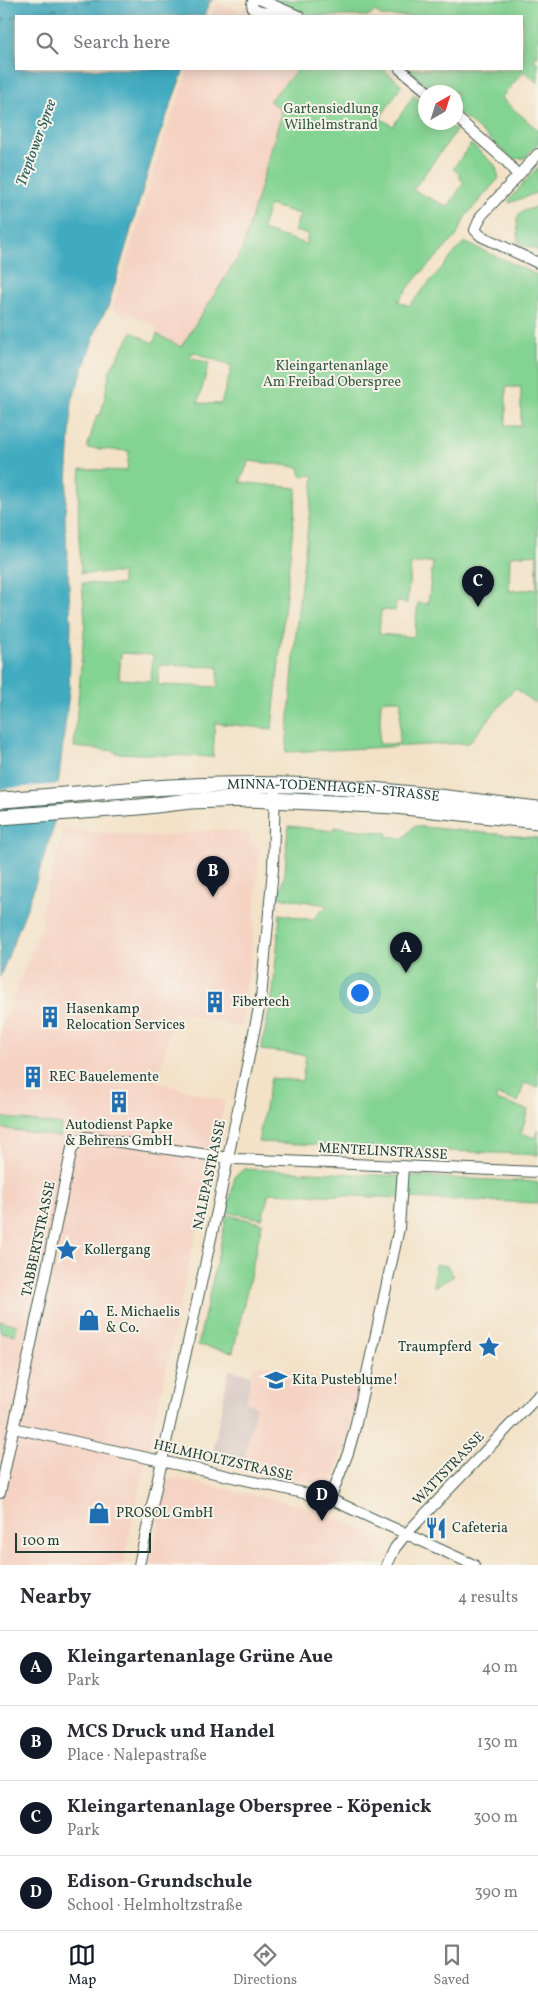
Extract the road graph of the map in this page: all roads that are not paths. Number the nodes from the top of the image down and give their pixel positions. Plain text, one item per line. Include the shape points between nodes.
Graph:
1 (254, 0) edge
2 (261, 0) edge
3 (287, 11) junction
4 (297, 15) edge
5 (401, 70) edge
6 (419, 85) edge
7 (463, 123) edge
8 (538, 154) edge
9 (518, 176) junction
10 (538, 263) edge
11 (275, 792) junction
12 (0, 800) edge
13 (538, 809) edge
14 (0, 817) edge
15 (538, 821) edge
16 (227, 1158) junction
17 (403, 1167) junction
18 (538, 1172) edge
19 (538, 1396) edge
20 (14, 1428) junction
21 (161, 1461) junction
22 (0, 1493) edge
23 (330, 1499) junction
24 (406, 1534) junction
25 (139, 1565) edge
26 (387, 1565) edge
27 (474, 1565) edge

1 - 3 street via 253,9 260,12 275,14
2 - 3 street
3 - 4 street
5 - 6 street
7 - 9 street
8 - 9 street
9 - 10 street via 481,216 476,230 481,236
11 - 12 main road, MINNA-TODENHAGEN-STRASSE via 225,785
11 - 13 main road, MINNA-TODENHAGEN-STRASSE via 300,785
11 - 14 main road, MINNA-TODENHAGEN-STRASSE via 131,808
11 - 15 main road, MINNA-TODENHAGEN-STRASSE
11 - 16 street, NALEPASTRASSE via 273,869 261,998
16 - 17 street, MENTELINSTRASSE
16 - 20 street, TABBERTSTRASSE via 86,1137 72,1148
16 - 21 street, NALEPASTRASSE
17 - 18 street, MENTELINSTRASSE
17 - 23 street via 399,1228 354,1432
19 - 24 street, WATTSTRASSE
20 - 21 street, HELMHOLTZSTRASSE
20 - 22 street, TABBERTSTRASSE
21 - 23 street, HELMHOLTZSTRASSE
21 - 25 street, NALEPASTRASSE
23 - 24 street, HELMHOLTZSTRASSE
24 - 26 street, WATTSTRASSE
24 - 27 street, HELMHOLTZSTRASSE

